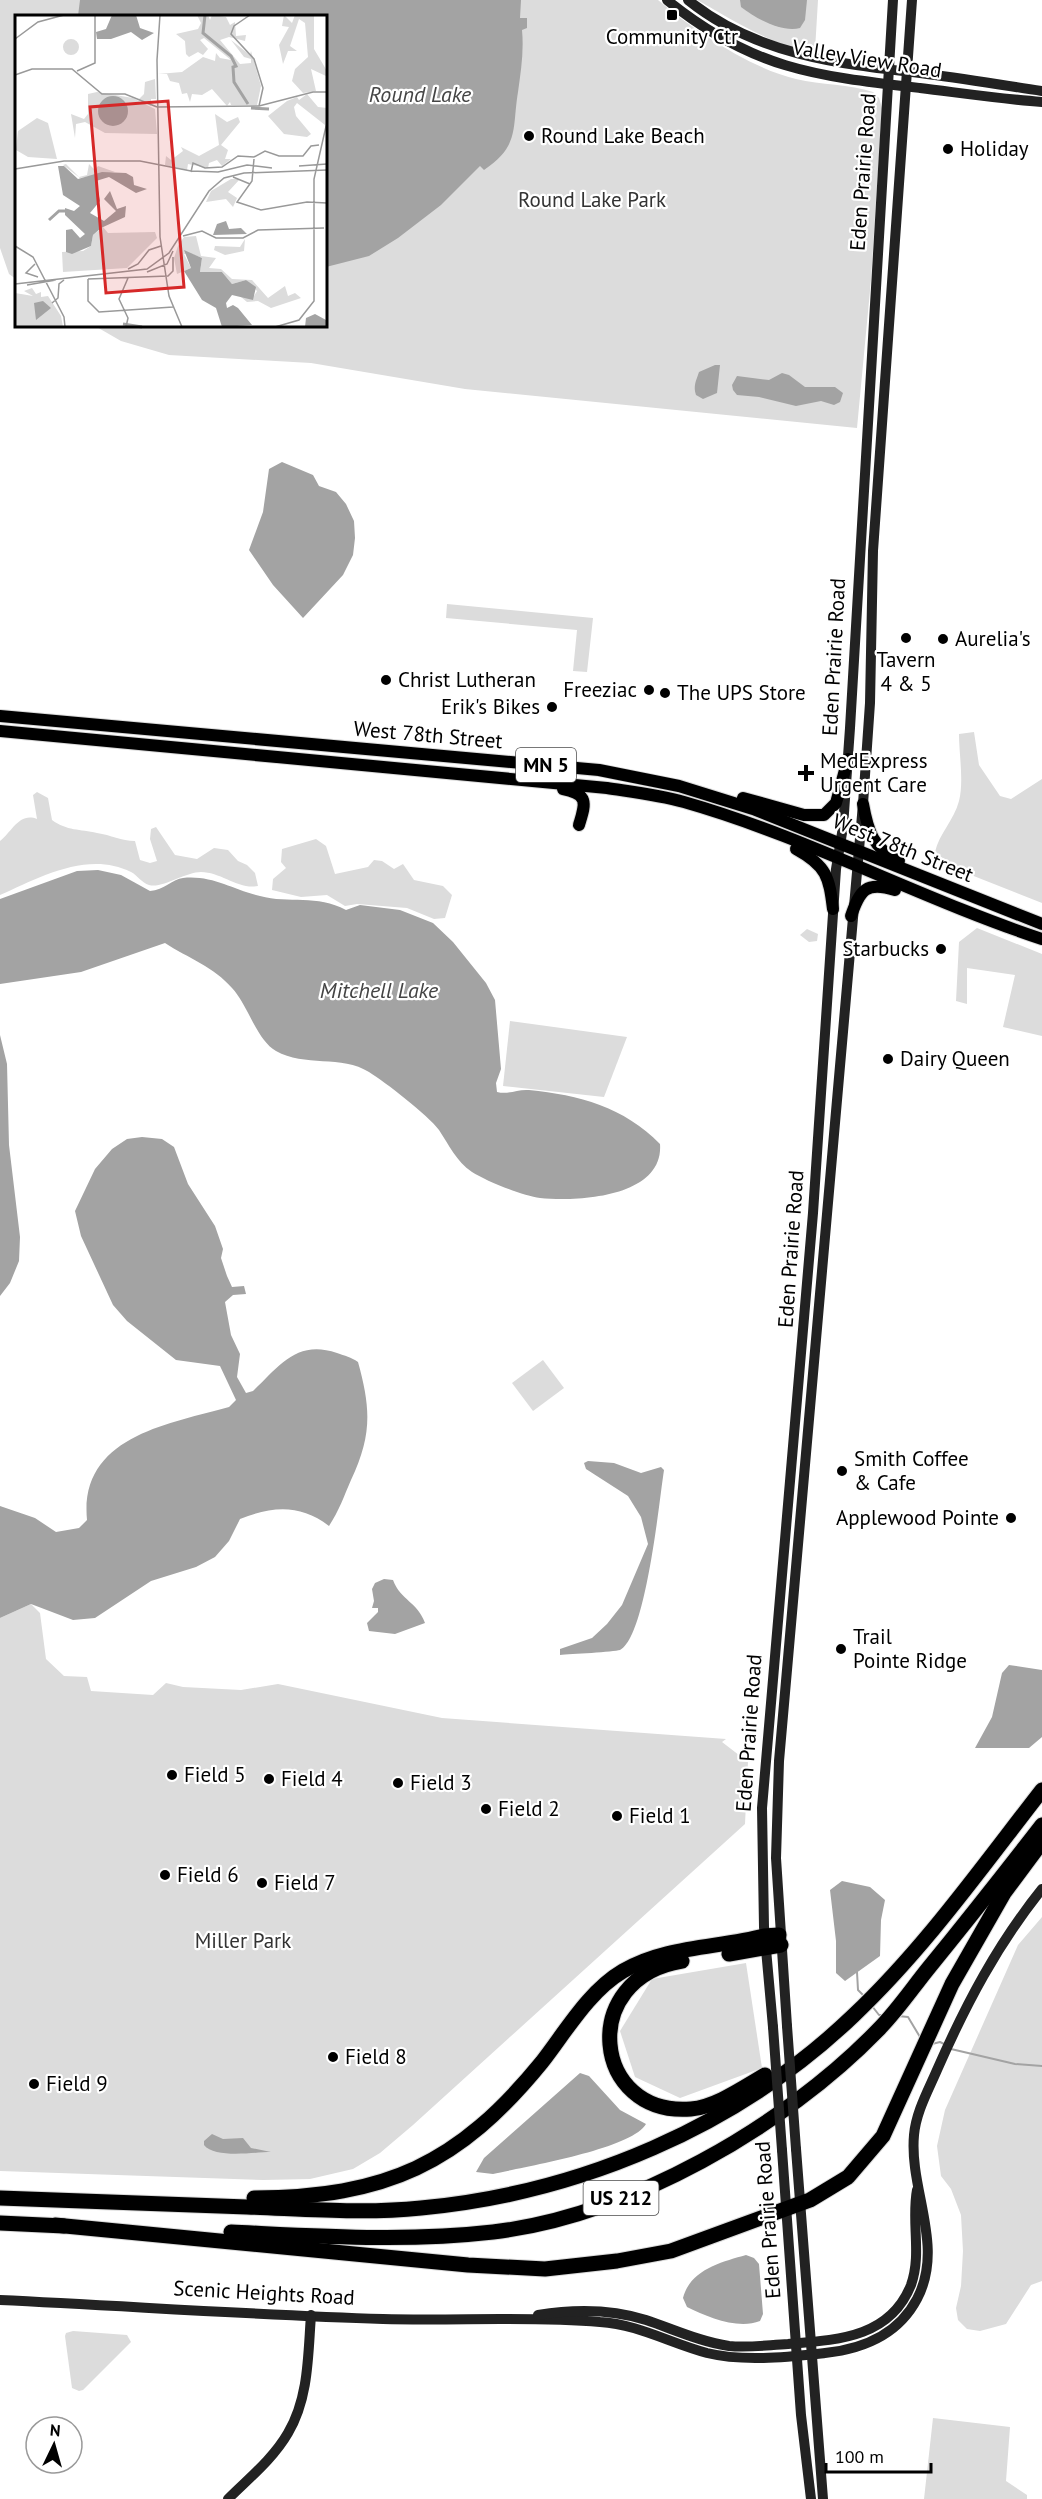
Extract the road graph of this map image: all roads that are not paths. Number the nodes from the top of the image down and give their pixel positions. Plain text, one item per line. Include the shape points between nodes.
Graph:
1 (667, 0) edge
2 (688, 0) edge
3 (893, 0) edge
4 (912, 0) edge
5 (890, 70) junction
6 (908, 72) junction
7 (889, 86) junction
8 (908, 87) junction
9 (1042, 91) edge
10 (1042, 102) edge
11 (0, 716) edge
12 (0, 731) edge
13 (848, 759) junction
14 (447, 772) junction
15 (639, 777) junction
16 (607, 788) junction
17 (863, 804) junction
18 (579, 825) dead end
19 (840, 844) junction
20 (859, 852) junction
21 (838, 860) junction
22 (857, 868) junction
23 (946, 903) junction
24 (833, 909) junction
25 (851, 916) junction
26 (1020, 916) junction
27 (1042, 924) edge
28 (1042, 939) edge
29 (1042, 1790) edge
30 (1042, 1826) edge
31 (1042, 1842) edge
32 (1042, 1889) edge
33 (772, 1941) junction
34 (851, 2019) junction
35 (918, 2190) junction
36 (0, 2198) edge
37 (54, 2200) junction
38 (793, 2206) junction
39 (0, 2223) edge
40 (55, 2225) junction
41 (0, 2300) edge
42 (311, 2315) junction
43 (811, 2342) junction
44 (796, 2349) junction
45 (812, 2354) junction
46 (228, 2499) edge
47 (811, 2499) edge
48 (823, 2499) edge

1 - 7 main road, Valley View Road via 722,40 766,60 821,75
2 - 5 main road, Valley View Road via 735,30 768,45 825,61
3 - 5 main road, Eden Prairie Road
4 - 6 main road, Eden Prairie Road
5 - 6 main road, Valley View Road
5 - 7 main road, Eden Prairie Road
6 - 8 main road, Eden Prairie Road
6 - 9 main road, Valley View Road
7 - 8 main road, Valley View Road
7 - 13 main road, Eden Prairie Road
8 - 10 main road, Valley View Road
8 - 17 main road, Eden Prairie Road via 875,520
11 - 15 main road, West 78th Street / MN 5 via 599,770
12 - 14 main road, West 78th Street / MN 5
13 - 15 main road via 836,803 824,815 815,816 699,785
13 - 19 main road, Eden Prairie Road
14 - 16 main road, West 78th Street / MN 5
14 - 18 main road via 478,780 572,790 585,807
15 - 19 main road, West 78th Street / MN 5 via 753,809
16 - 21 main road, West 78th Street / MN 5 via 681,801 720,813
16 - 24 main road via 723,821 805,854 827,875
17 - 20 main road, Eden Prairie Road
17 - 26 main road via 871,838 886,854
19 - 20 main road, West 78th Street / MN 5
19 - 21 main road, Eden Prairie Road
20 - 22 main road, Eden Prairie Road
20 - 26 main road, West 78th Street / MN 5
21 - 22 main road, West 78th Street / MN 5
21 - 24 main road, Eden Prairie Road
22 - 23 main road, West 78th Street / MN 5
22 - 25 main road, Eden Prairie Road
23 - 25 main road via 874,886 858,895
23 - 28 main road, West 78th Street / MN 5
24 - 33 main road, Eden Prairie Road via 813,1213 765,1760 761,1850
25 - 33 main road, Eden Prairie Road via 779,1761
26 - 27 main road, West 78th Street / MN 5
29 - 34 highway, US 212 via 920,1945
30 - 40 highway, US 212 via 879,2030 814,2088 764,2124 713,2156 631,2194 566,2216 495,2232 414,2238
31 - 38 highway via 1004,1893 964,1964 883,2136 848,2177
32 - 35 main road, Scenic Heights Road via 1011,1929 972,1992 920,2110 914,2135
33 - 34 highway via 672,1963 648,1971 630,1986 612,2014 609,2034 618,2073 631,2089 671,2109 694,2109 722,2099 765,2075
33 - 37 highway via 662,1955 622,1971 597,1993 497,2112 458,2145 410,2172 359,2189 305,2197 101,2196
33 - 38 main road, Eden Prairie Road, bridge via 772,2027 782,2150
33 - 38 main road, Eden Prairie Road, bridge via 787,2026 796,2149
34 - 37 highway, US 212 via 776,2079 676,2138 606,2167 528,2191 422,2208 352,2211
35 - 43 main road, Scenic Heights Road via 917,2257 904,2301 863,2334
35 - 45 main road, Scenic Heights Road via 928,2260 912,2307 898,2324 872,2342 850,2350
36 - 37 highway, US 212
38 - 40 highway via 671,2251 545,2269
38 - 43 main road, Eden Prairie Road
38 - 44 main road, Eden Prairie Road
39 - 40 highway, US 212
41 - 42 main road, Scenic Heights Road
42 - 44 main road, Scenic Heights Road via 613,2323 724,2356 750,2358
42 - 46 main road via 304,2390 296,2416 278,2447
43 - 44 main road, Scenic Heights Road
43 - 45 main road, Eden Prairie Road
44 - 45 main road, Scenic Heights Road
44 - 47 main road, Eden Prairie Road
45 - 48 main road, Eden Prairie Road

